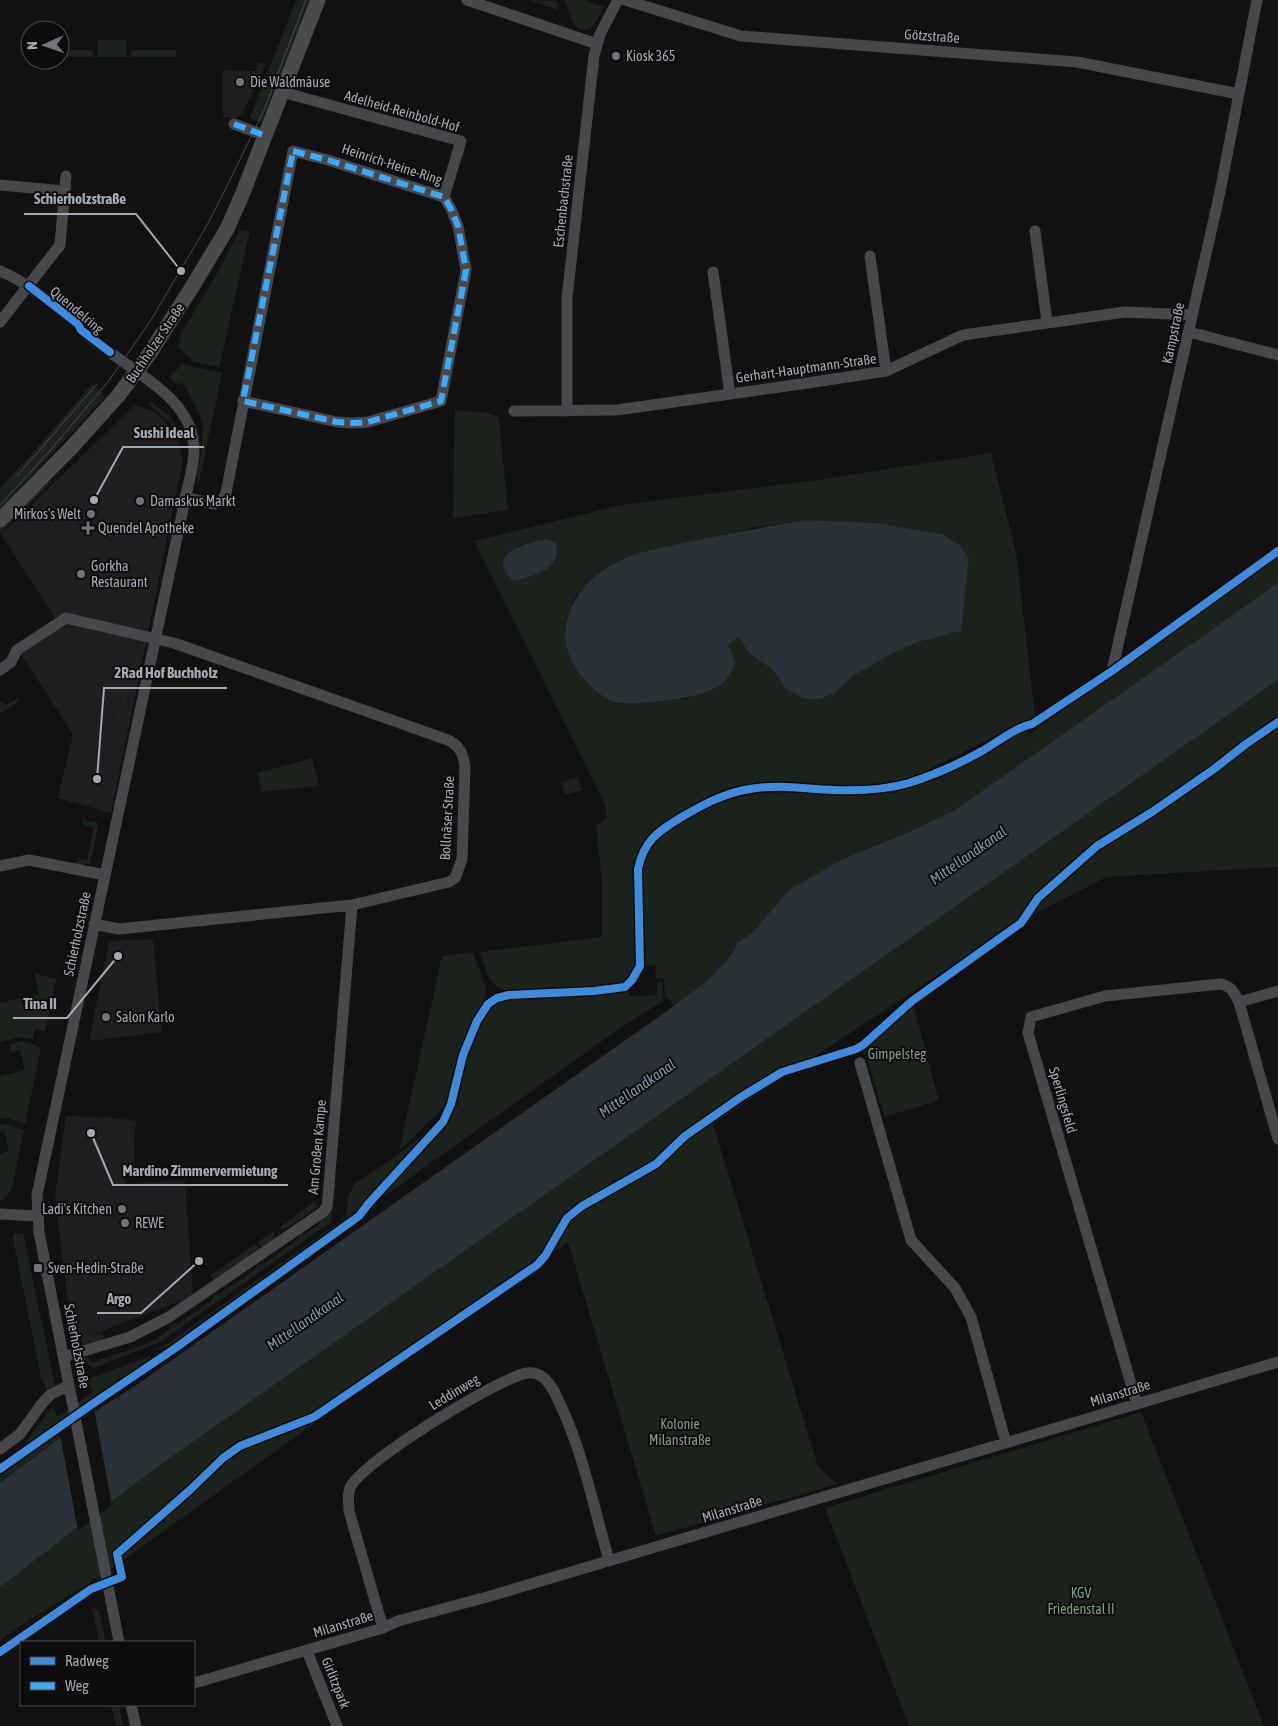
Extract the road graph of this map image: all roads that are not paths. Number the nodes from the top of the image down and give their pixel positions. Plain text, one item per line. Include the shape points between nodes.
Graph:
1 (318, 0) edge
2 (467, 0) edge
3 (618, 0) edge
4 (625, 0) edge
5 (1257, 0) edge
6 (596, 44) junction
7 (282, 92) junction
8 (1239, 94) junction
9 (234, 124) dead end
10 (266, 136) junction
11 (66, 176) dead end
12 (0, 185) edge
13 (64, 191) junction
14 (444, 197) junction
15 (1035, 231) dead end
16 (870, 256) dead end
17 (0, 270) edge
18 (713, 272) dead end
19 (29, 286) junction
20 (1192, 315) junction
21 (0, 322) edge
22 (1047, 322) junction
23 (1188, 332) junction
24 (1278, 355) edge
25 (886, 371) junction
26 (138, 372) junction
27 (730, 394) junction
28 (243, 401) junction
29 (514, 411) dead end
30 (567, 411) junction
31 (185, 497) junction
32 (0, 520) edge
33 (155, 638) junction
34 (0, 670) edge
35 (1112, 671) dead end
36 (0, 866) edge
37 (104, 875) junction
38 (352, 905) junction
39 (94, 924) junction
40 (1278, 991) edge
41 (1239, 1002) junction
42 (860, 1063) dead end
43 (1278, 1139) edge
44 (0, 1214) edge
45 (37, 1216) junction
46 (64, 1357) junction
47 (1277, 1365) edge
48 (69, 1385) junction
49 (1137, 1404) junction
50 (1006, 1443) junction
51 (0, 1449) edge
52 (609, 1560) junction
53 (108, 1582) junction
54 (382, 1628) junction
55 (119, 1641) edge
56 (307, 1651) junction
57 (0, 1652) edge
58 (195, 1683) edge
59 (132, 1706) edge
60 (136, 1726) edge
61 (337, 1726) edge

1 - 7 main road, Buchholzer Straße
2 - 6 street
3 - 6 street, Eschenbachstraße
4 - 8 street, Götzstraße via 740,36 1077,62
5 - 8 street, Kampstraße
6 - 30 street, Eschenbachstraße via 567,298
7 - 10 main road, Buchholzer Straße
7 - 14 street, Adelheid-Reinbold-Hof via 461,141
8 - 20 street, Kampstraße
9 - 10 street
10 - 26 main road, Buchholzer Straße via 227,229
11 - 13 street
12 - 13 street
13 - 19 street via 60,245
14 - 28 street, Heinrich-Heine-Ring via 293,151
14 - 28 street, Heinrich-Heine-Ring via 458,226 466,270 441,401 354,424
15 - 22 street
16 - 25 street, Gerhart-Hauptmann-Straße
17 - 19 street, Quendelring
18 - 27 street, Gerhart-Hauptmann-Straße
19 - 21 street, Quendelring
19 - 26 street, Quendelring via 92,339
20 - 22 street, Gerhart-Hauptmann-Straße via 1125,312
20 - 23 street, Kampstraße
22 - 25 street, Gerhart-Hauptmann-Straße via 963,335
23 - 24 street
23 - 35 street, Kampstraße
25 - 27 street, Gerhart-Hauptmann-Straße
26 - 31 street, Schierholzstraße via 176,404 189,422 194,452
26 - 32 main road, Buchholzer Straße via 71,448
27 - 30 street, Gerhart-Hauptmann-Straße via 617,410
28 - 31 street, Heinrich-Heine-Ring via 226,493 213,504
29 - 30 street, Gerhart-Hauptmann-Straße
31 - 33 street, Schierholzstraße
33 - 34 street via 66,618 17,650 11,662
33 - 37 street, Schierholzstraße
33 - 38 street, Bollnäser Straße via 174,642 456,744 465,766 462,859 455,878
36 - 37 street via 28,860
37 - 39 street, Schierholzstraße
38 - 39 street, Bollnäser Straße via 119,929
38 - 46 street, Am Großen Kampe via 328,1197 324,1212 169,1317 130,1337
39 - 45 street, Schierholzstraße via 41,1172
40 - 41 street
41 - 43 street, Sperlingsfeld
41 - 49 street, Sperlingsfeld via 1233,990 1220,984 1105,996 1031,1017 1028,1032
42 - 50 street via 912,1240 955,1288 971,1317
44 - 45 street
45 - 46 street, Schierholzstraße
46 - 48 street, Schierholzstraße
47 - 49 street, Milanstraße
48 - 51 street via 50,1395 20,1434
48 - 53 street, Schierholzstraße
49 - 50 street, Milanstraße
50 - 52 street, Milanstraße
52 - 54 street, Milanstraße via 398,1620
52 - 54 street, Leddinweg via 571,1427 551,1386 536,1374 508,1378 438,1418 361,1474 350,1488 349,1511
53 - 55 street, Schierholzstraße
53 - 57 street via 91,1589
54 - 56 street, Milanstraße
56 - 58 street, Milanstraße
56 - 61 street, Girlitzpark
59 - 60 street

